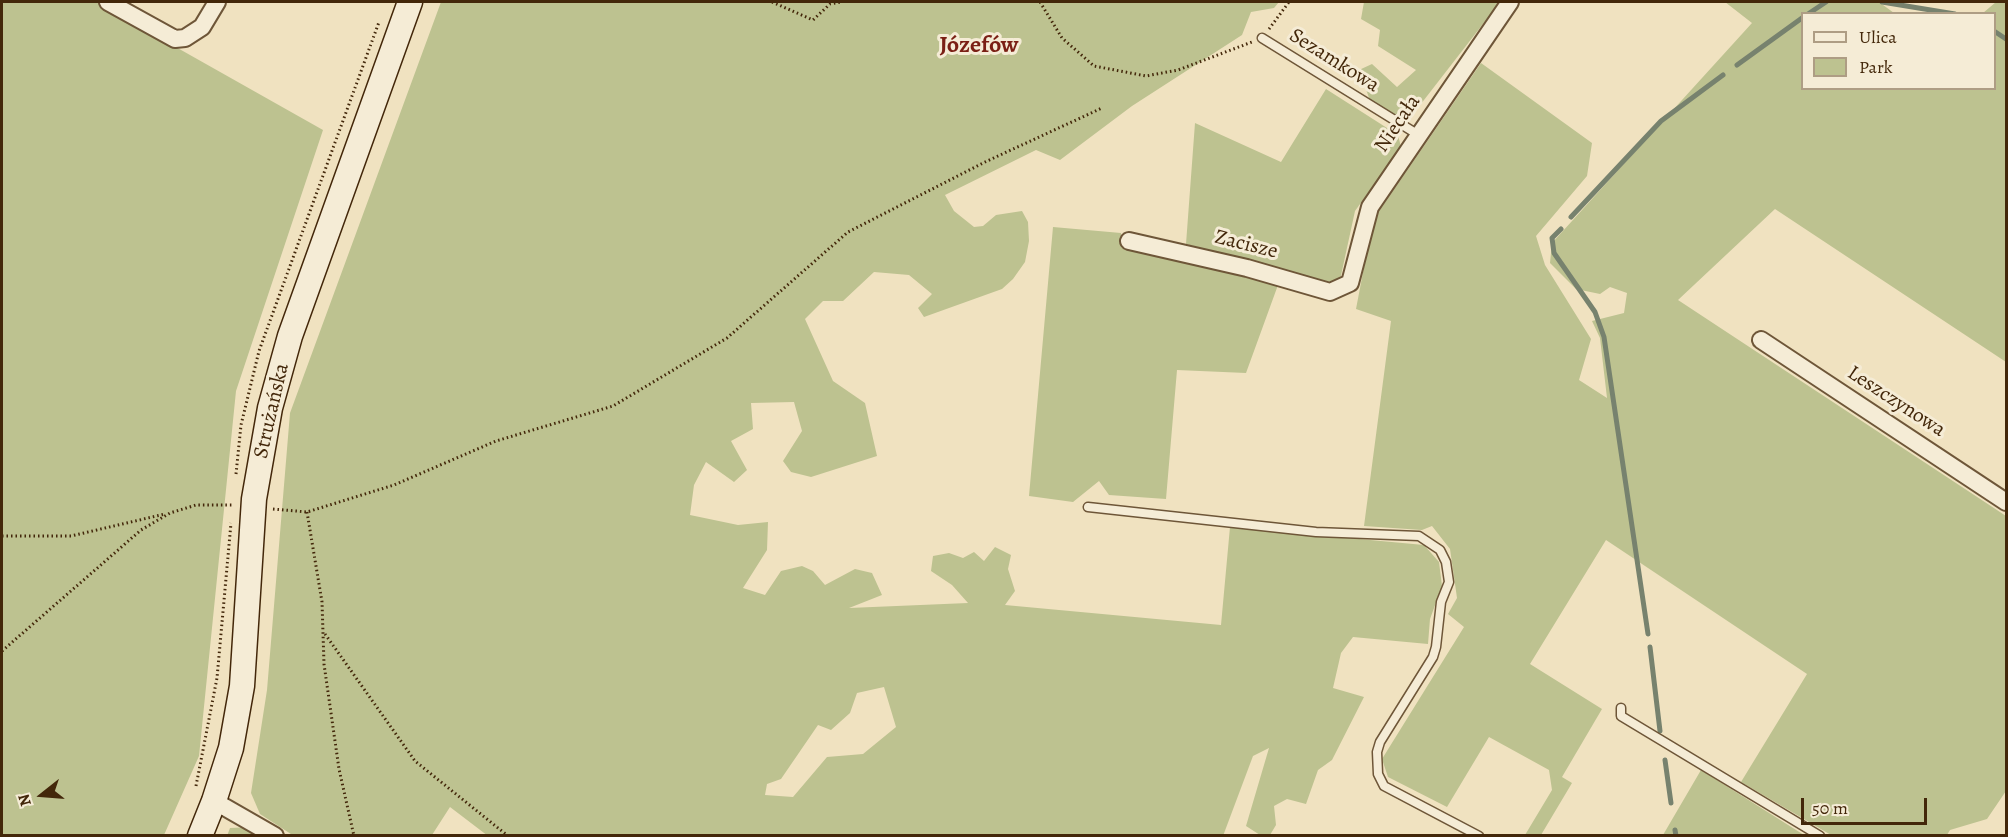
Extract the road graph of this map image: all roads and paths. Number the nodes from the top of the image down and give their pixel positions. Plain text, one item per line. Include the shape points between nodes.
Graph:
1 (108, 2) edge
2 (217, 2) edge
3 (410, 2) edge
4 (772, 2) edge
5 (842, 2) edge
6 (1040, 2) edge
7 (1289, 2) edge
8 (1510, 2) edge
9 (1262, 38) junction
10 (1102, 108) dead end
11 (1417, 134) junction
12 (1129, 241) dead end
13 (1350, 283) joint
14 (1761, 340) dead end
15 (2007, 502) edge
16 (1088, 507) dead end
17 (253, 508) junction
18 (308, 512) junction
19 (170, 513) junction
20 (2, 536) edge
21 (324, 633) junction
22 (2, 651) edge
23 (1621, 708) dead end
24 (214, 801) junction
25 (200, 836) edge
26 (275, 836) edge
27 (354, 836) edge
28 (508, 836) edge
29 (1479, 836) edge
30 (1820, 836) edge

1 - 2 street via 175,39 185,38 202,27
3 - 17 main road, Strużańska via 290,336 270,408
4 - 5 path via 813,20 830,4
6 - 9 path via 1062,38 1094,66 1146,76 1178,70
7 - 9 path
8 - 11 street, Niecała
9 - 11 lane, Sezamkowa
10 - 18 path via 848,232 727,338 613,406 496,441 394,485
11 - 13 street, Niecała via 1370,207
12 - 13 street, Zacisze via 1330,292
14 - 15 street, Leszczynowa
16 - 29 lane via 1316,532 1419,536 1440,550 1449,582 1441,602 1436,647 1380,742 1378,774 1384,786
17 - 18 path
17 - 19 path via 196,505
17 - 24 main road, Strużańska via 242,686 231,748
18 - 21 path
19 - 20 path via 71,536
19 - 22 path via 141,530
21 - 27 path via 324,664 339,769
21 - 28 path via 416,761
23 - 30 lane via 1621,716
24 - 25 main road, Strużańska
24 - 26 street

